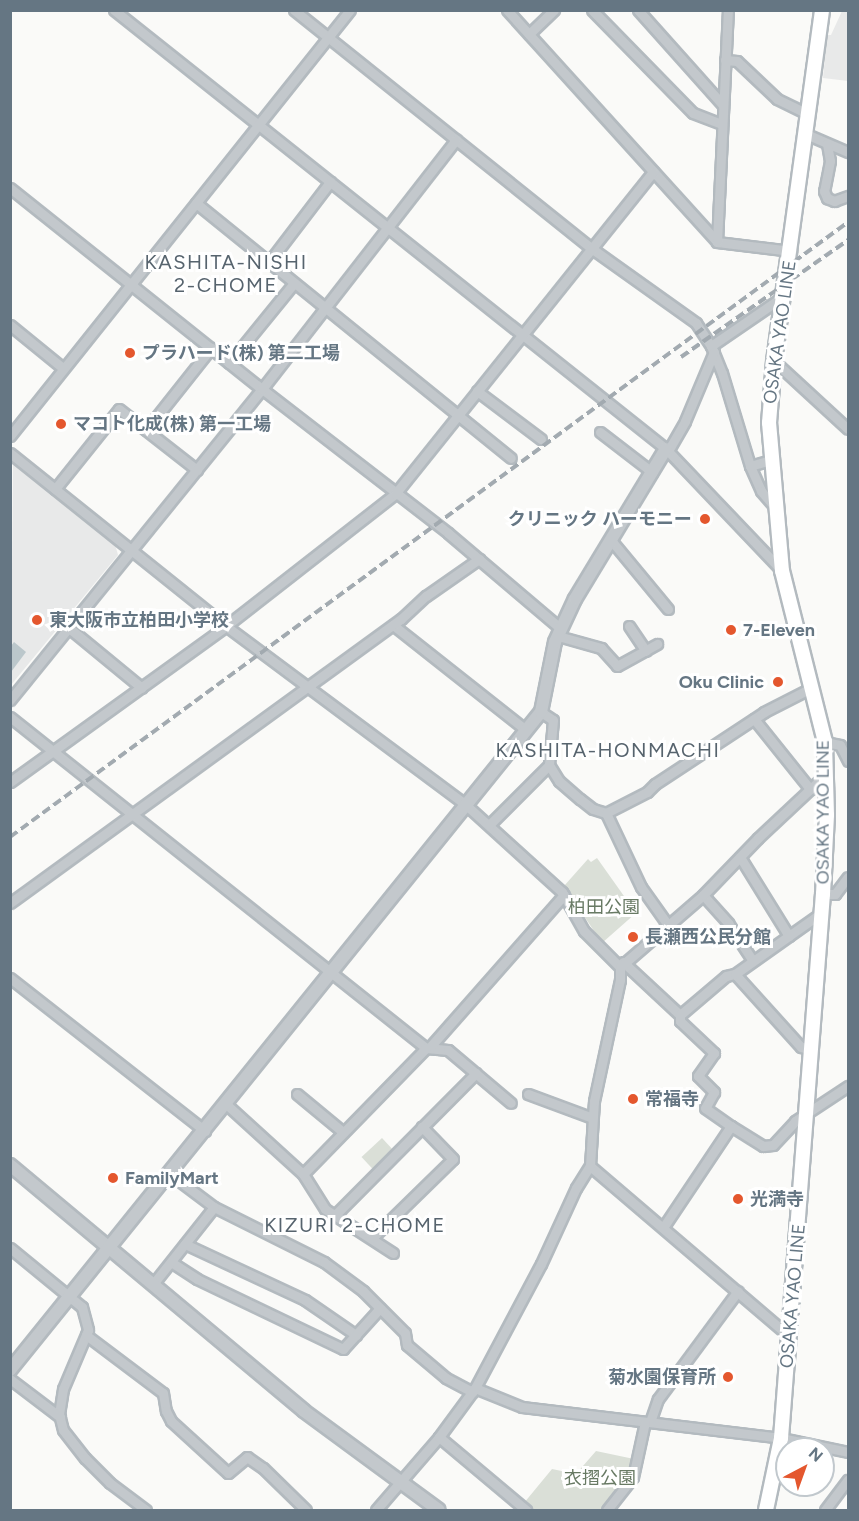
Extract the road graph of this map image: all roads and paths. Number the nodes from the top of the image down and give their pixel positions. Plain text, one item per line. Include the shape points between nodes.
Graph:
1 (114, 10) edge
2 (294, 10) edge
3 (350, 10) edge
4 (507, 10) edge
5 (554, 10) edge
6 (592, 10) edge
7 (638, 10) edge
8 (728, 10) edge
9 (822, 10) edge
10 (529, 34) junction
11 (328, 38) junction
12 (725, 60) junction
13 (723, 105) junction
14 (808, 114) junction
15 (258, 124) junction
16 (722, 124) junction
17 (806, 135) junction
18 (456, 140) junction
19 (827, 144) junction
20 (849, 152) edge
21 (653, 172) junction
22 (330, 182) junction
23 (10, 188) edge
24 (849, 196) edge
25 (196, 203) junction
26 (388, 227) junction
27 (717, 242) junction
28 (591, 248) junction
29 (791, 251) junction
30 (269, 262) junction
31 (294, 283) junction
32 (131, 284) junction
33 (784, 296) junction
34 (324, 308) junction
35 (10, 325) edge
36 (522, 334) junction
37 (211, 348) junction
38 (712, 349) junction
39 (774, 361) junction
40 (229, 363) junction
41 (63, 368) junction
42 (262, 389) junction
43 (477, 391) junction
44 (457, 416) junction
45 (849, 429) edge
46 (146, 430) junction
47 (600, 432) dead end
48 (10, 436) edge
49 (541, 439) dead end
50 (667, 450) junction
51 (10, 453) edge
52 (512, 458) dead end
53 (771, 460) junction
54 (750, 466) junction
55 (197, 470) junction
56 (652, 472) junction
57 (55, 489) junction
58 (395, 494) junction
59 (775, 507) junction
60 (610, 539) junction
61 (133, 550) junction
62 (479, 559) junction
63 (782, 571) junction
64 (668, 609) dead end
65 (393, 625) junction
66 (226, 626) junction
67 (629, 626) dead end
68 (69, 628) junction
69 (560, 632) junction
70 (657, 644) dead end
71 (646, 651) junction
72 (306, 687) junction
73 (813, 687) junction
74 (142, 688) junction
75 (10, 700) edge
76 (541, 712) junction
77 (10, 717) edge
78 (754, 719) junction
79 (526, 730) junction
80 (825, 742) junction
81 (55, 751) junction
82 (849, 761) edge
83 (549, 765) junction
84 (825, 775) junction
85 (10, 782) edge
86 (810, 789) junction
87 (466, 805) junction
88 (606, 813) junction
89 (133, 814) junction
90 (489, 825) junction
91 (740, 857) junction
92 (849, 876) edge
93 (824, 894) junction
94 (703, 895) junction
95 (564, 896) junction
96 (10, 903) edge
97 (822, 913) junction
98 (668, 925) junction
99 (789, 936) junction
100 (753, 961) junction
101 (621, 965) junction
102 (333, 972) junction
103 (735, 974) junction
104 (10, 978) edge
105 (680, 1015) junction
106 (427, 1048) junction
107 (810, 1049) junction
108 (476, 1073) junction
109 (849, 1086) edge
110 (297, 1094) dead end
111 (528, 1094) dead end
112 (510, 1103) dead end
113 (226, 1104) junction
114 (805, 1114) junction
115 (593, 1118) junction
116 (731, 1126) junction
117 (422, 1127) junction
118 (205, 1131) junction
119 (343, 1132) junction
120 (10, 1165) edge
121 (590, 1166) junction
122 (170, 1174) junction
123 (303, 1174) junction
124 (214, 1207) junction
125 (335, 1215) junction
126 (664, 1226) junction
127 (372, 1238) junction
128 (185, 1244) junction
129 (10, 1248) edge
130 (111, 1248) junction
131 (393, 1252) dead end
132 (171, 1262) junction
133 (153, 1284) junction
134 (738, 1292) junction
135 (70, 1295) junction
136 (380, 1308) junction
137 (86, 1335) junction
138 (356, 1335) junction
139 (789, 1336) junction
140 (10, 1370) edge
141 (10, 1379) edge
142 (473, 1390) junction
143 (60, 1417) junction
144 (648, 1422) junction
145 (439, 1437) junction
146 (775, 1437) edge
147 (781, 1437) edge
148 (775, 1467) edge
149 (849, 1480) edge
150 (401, 1482) junction
151 (146, 1510) edge
152 (306, 1510) edge
153 (376, 1510) edge
154 (439, 1510) edge
155 (526, 1510) edge
156 (607, 1510) edge
157 (766, 1510) edge
158 (825, 1510) edge

1 - 15 street
2 - 11 street
3 - 11 street
4 - 10 street
5 - 10 street
6 - 16 street via 693,113
7 - 13 street
8 - 12 street
9 - 14 main road, OSAKA YAO LINE
10 - 21 street
11 - 15 street
11 - 18 street
12 - 13 street
12 - 14 street via 737,61 777,99
13 - 16 street
14 - 17 main road, OSAKA YAO LINE
15 - 22 street
15 - 25 street
16 - 27 street
17 - 19 street
17 - 29 main road, OSAKA YAO LINE
18 - 26 street
18 - 28 street
19 - 20 street
19 - 24 street via 827,198 834,201
21 - 27 street
21 - 28 street
22 - 26 street
22 - 30 street
23 - 32 street
25 - 30 street
25 - 32 street
26 - 34 street
26 - 36 street
27 - 29 street
28 - 36 street
28 - 38 street via 696,323
29 - 33 main road, OSAKA YAO LINE
30 - 31 street
31 - 34 street
31 - 40 street
32 - 37 street
32 - 41 street
33 - 38 street
33 - 39 main road, OSAKA YAO LINE
34 - 42 street
34 - 44 street
35 - 41 street
36 - 43 street
36 - 50 street
37 - 40 street
37 - 46 street
38 - 50 street via 693,405
38 - 54 street
39 - 45 street
39 - 53 main road, OSAKA YAO LINE via 769,423
40 - 42 street
41 - 48 street
42 - 55 street
42 - 58 street
43 - 44 street
43 - 49 street
44 - 52 street
44 - 58 street
46 - 55 street
46 - 57 street via 119,410
47 - 56 street
50 - 56 street
50 - 63 street
51 - 57 street
53 - 54 street
53 - 59 main road, OSAKA YAO LINE
54 - 59 street via 761,491
55 - 61 street
56 - 60 street
57 - 61 street
58 - 62 street
58 - 66 street
59 - 63 main road, OSAKA YAO LINE
60 - 64 street
60 - 69 street
61 - 66 street
61 - 68 street
62 - 65 street
62 - 69 street
63 - 73 main road, OSAKA YAO LINE
65 - 72 street
65 - 79 street
66 - 72 street
66 - 74 street
67 - 71 street
68 - 74 street
68 - 75 street
69 - 71 street via 601,648 617,666
69 - 76 street
70 - 71 street
72 - 87 street
72 - 89 street
73 - 78 street
73 - 80 main road, OSAKA YAO LINE
74 - 81 street
76 - 79 street
76 - 83 street via 553,720
77 - 81 street
78 - 86 street
78 - 88 street via 647,792
79 - 87 street
80 - 82 street via 840,745
80 - 84 main road, OSAKA YAO LINE
81 - 85 street
81 - 89 street
83 - 88 street via 559,781 580,799
83 - 90 street
84 - 86 street
84 - 93 main road, OSAKA YAO LINE
86 - 91 street
87 - 90 street
87 - 102 street
88 - 98 street via 641,887
89 - 96 street
89 - 102 street
90 - 95 street
91 - 94 street
91 - 99 street
92 - 93 street via 835,894
93 - 97 main road, OSAKA YAO LINE
94 - 98 street
94 - 100 street via 728,923
95 - 101 street via 584,931
95 - 106 street
97 - 99 street
97 - 107 main road, OSAKA YAO LINE
98 - 101 street
99 - 100 street
100 - 103 street
101 - 105 street
101 - 115 street
102 - 106 street
102 - 113 street
103 - 105 street via 726,976
103 - 107 street via 801,1047
104 - 118 street
105 - 116 street via 680,1021 714,1053 698,1076 714,1092 705,1108
106 - 108 street via 448,1050
106 - 119 street
107 - 114 main road, OSAKA YAO LINE
108 - 112 street
108 - 117 street
109 - 114 street
110 - 119 street
111 - 115 street
113 - 118 street
113 - 123 street
114 - 116 street via 773,1145 763,1146
114 - 139 main road, OSAKA YAO LINE
115 - 121 street
116 - 126 street
117 - 125 street
117 - 127 street via 453,1159
118 - 122 street
119 - 123 street
120 - 130 street
121 - 126 street
121 - 142 street
122 - 124 street
122 - 130 street
123 - 125 street via 325,1209
124 - 128 street
124 - 136 street via 324,1262
125 - 127 street
126 - 134 street
127 - 131 street
128 - 132 street
128 - 138 street via 305,1300
129 - 135 street
130 - 133 street
130 - 135 street
132 - 133 street
132 - 138 street via 197,1279 343,1349
133 - 150 street via 304,1411
134 - 139 street
134 - 144 street via 658,1399
135 - 137 street via 82,1306
135 - 140 street
136 - 138 street
136 - 142 street via 405,1333 407,1345 446,1378
137 - 143 street via 63,1389
137 - 152 street via 163,1393 171,1421 228,1473 247,1457
139 - 147 main road, OSAKA YAO LINE
141 - 143 street
142 - 144 street via 522,1407
142 - 145 street
143 - 151 street via 63,1430 85,1458
144 - 146 street
144 - 156 street via 633,1477
145 - 150 street
145 - 155 street
148 - 157 main road, OSAKA YAO LINE
149 - 158 street
150 - 153 street
150 - 154 street

